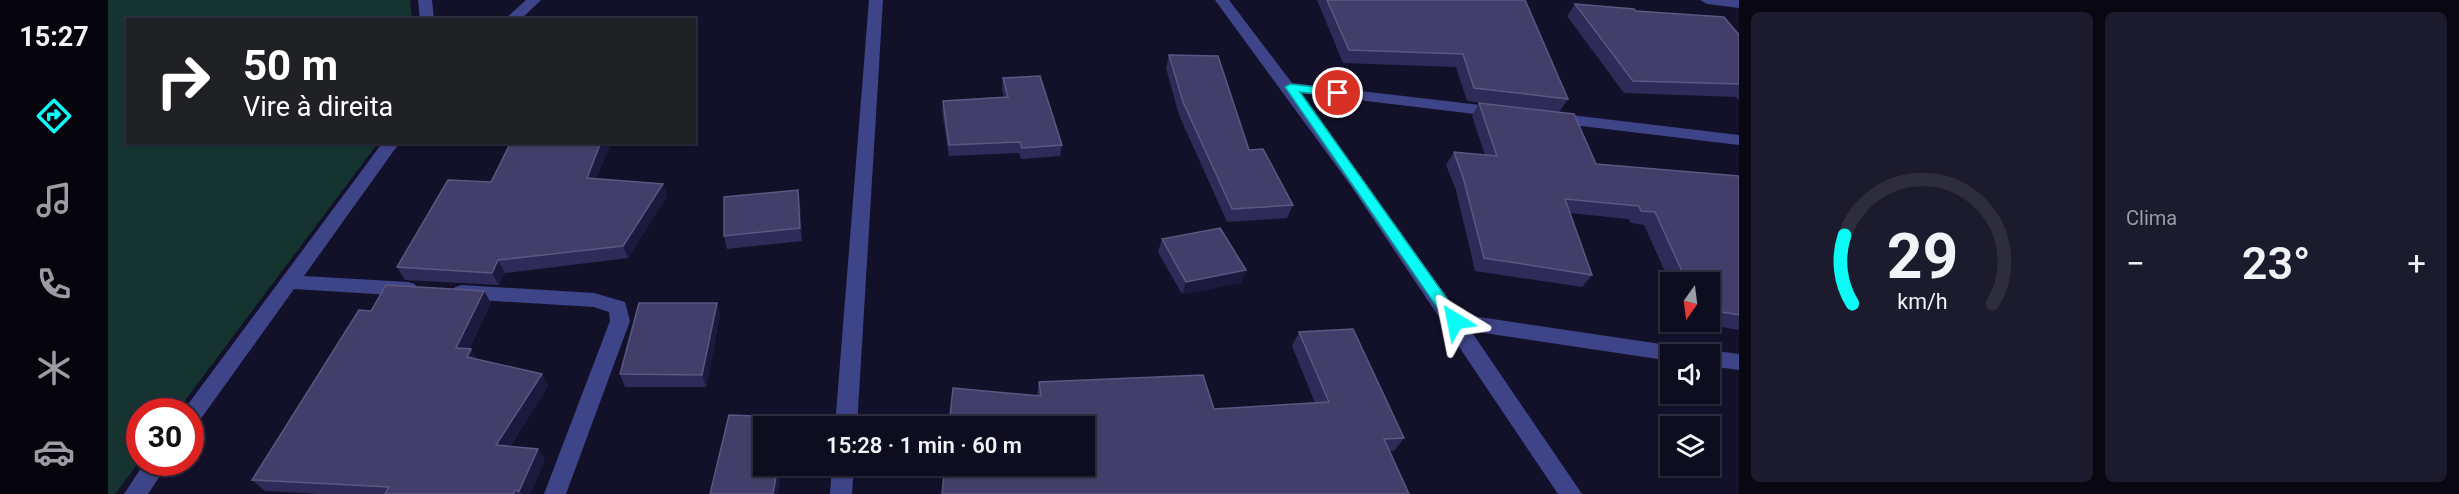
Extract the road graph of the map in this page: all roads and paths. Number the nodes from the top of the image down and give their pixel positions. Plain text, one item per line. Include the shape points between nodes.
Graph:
1 (425, 0) edge
2 (534, 0) edge
3 (876, 0) edge
4 (1222, 0) edge
5 (1707, 0) edge
6 (1734, 0) edge
7 (1739, 4) edge
8 (427, 18) edge
9 (513, 18) edge
10 (1290, 87) junction
11 (1515, 114) edge
12 (1538, 116) edge
13 (1739, 140) edge
14 (391, 144) edge
15 (290, 282) junction
16 (1455, 321) junction
17 (1660, 351) edge
18 (1720, 359) edge
19 (1739, 362) edge
20 (204, 399) edge
21 (847, 416) edge
22 (148, 476) edge
23 (842, 476) edge
24 (135, 494) edge
25 (555, 494) edge
26 (841, 494) edge
27 (1571, 494) edge

1 - 8 street
2 - 9 street
3 - 21 street
4 - 10 street
5 - 7 street
6 - 7 street
10 - 11 street
10 - 16 street
12 - 13 street
14 - 15 street
15 - 20 street
15 - 25 street via 594,300 618,307 620,321
16 - 17 street
16 - 27 street
18 - 19 street
22 - 24 street
23 - 26 street

